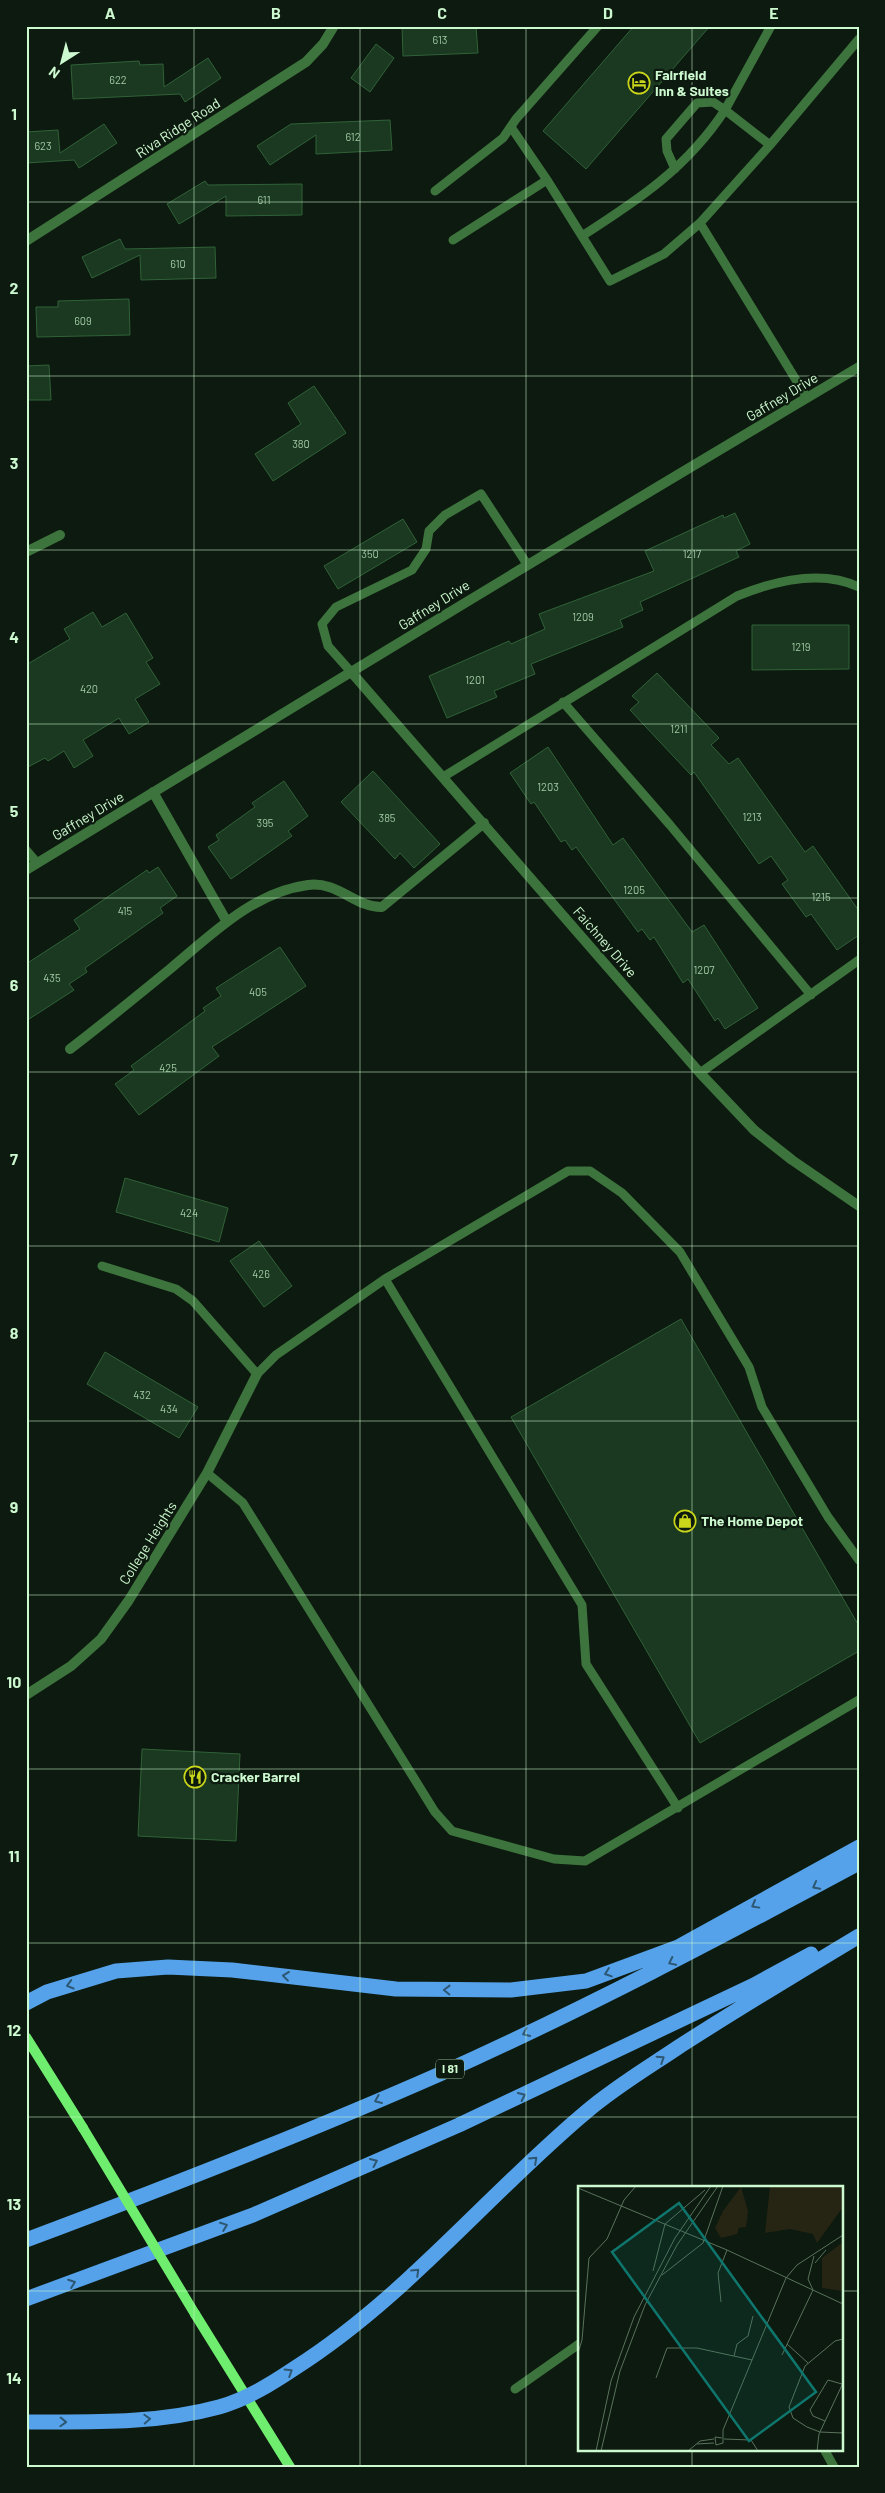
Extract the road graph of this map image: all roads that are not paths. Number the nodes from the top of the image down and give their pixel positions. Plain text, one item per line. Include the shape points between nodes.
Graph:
1 (334, 26) edge
2 (598, 26) edge
3 (771, 26) edge
4 (859, 39) edge
5 (725, 110) junction
6 (511, 127) junction
7 (770, 145) junction
8 (675, 168) junction
9 (547, 180) junction
10 (435, 191) dead end
11 (700, 223) junction
12 (582, 236) junction
13 (453, 240) dead end
14 (26, 242) edge
15 (859, 367) edge
16 (807, 398) junction
17 (60, 534) dead end
18 (26, 552) edge
19 (526, 564) junction
20 (859, 587) edge
21 (352, 673) junction
22 (563, 702) junction
23 (443, 777) junction
24 (153, 792) junction
25 (484, 823) junction
26 (26, 850) edge
27 (37, 863) junction
28 (26, 870) edge
29 (227, 922) junction
30 (859, 960) edge
31 (810, 995) junction
32 (70, 1050) dead end
33 (700, 1073) junction
34 (859, 1206) edge
35 (102, 1266) dead end
36 (385, 1279) junction
37 (257, 1374) junction
38 (207, 1473) junction
39 (859, 1560) edge
40 (26, 1695) edge
41 (859, 1700) edge
42 (678, 1808) junction
43 (859, 1847) edge
44 (859, 1863) edge
45 (859, 1928) edge
46 (859, 1936) edge
47 (26, 2003) edge
48 (26, 2037) edge
49 (26, 2240) edge
50 (26, 2299) edge
51 (578, 2345) edge
52 (514, 2389) dead end
53 (247, 2396) junction
54 (26, 2422) edge
55 (825, 2450) edge
56 (290, 2467) edge
57 (834, 2467) edge

1 - 14 street, Riva Ridge Road via 306,62
2 - 6 lane
3 - 5 lane
4 - 7 lane
5 - 7 lane
5 - 8 lane via 710,132
5 - 8 lane via 713,102 697,103 666,139 667,151
6 - 9 lane
6 - 10 lane via 503,138
7 - 11 lane
8 - 12 lane via 645,195
9 - 12 lane
9 - 13 lane
11 - 12 lane via 664,254 610,281
11 - 16 lane
15 - 16 street, Gaffney Drive
16 - 19 street, Gaffney Drive
17 - 18 street
19 - 21 street, Gaffney Drive
19 - 21 lane via 481,494 445,515 430,531 426,549 412,570 336,607 322,624 328,646
20 - 22 lane via 847,581 808,579 768,584 737,596
21 - 23 street, Faichney Drive
21 - 24 street, Gaffney Drive
22 - 23 lane
22 - 31 lane via 670,825
23 - 25 street, Faichney Drive
24 - 27 street, Gaffney Drive
24 - 29 street
25 - 29 street via 382,907 373,907 335,888 310,885 280,891
25 - 33 street, Faichney Drive
26 - 27 lane
27 - 28 street, Gaffney Drive
29 - 32 street
30 - 31 lane
31 - 33 lane
33 - 34 street, Faichney Drive via 754,1130
35 - 37 lane via 176,1289 193,1301
36 - 37 lane via 276,1355
36 - 39 lane via 568,1171 590,1171 622,1193 680,1252 749,1367 762,1407 828,1517
36 - 42 lane via 582,1605 586,1664
37 - 38 street, College Heights
38 - 40 street, College Heights via 130,1600 100,1639 71,1666
38 - 42 lane via 243,1503 435,1812 452,1831 554,1859 585,1861
41 - 42 lane
43 -> 47 highway via 678,1947 586,1981 512,1990 396,1989 232,1970 168,1967 116,1971 47,1992
44 -> 49 highway, I 81 via 692,1952 440,2074 263,2148
50 -> 45 highway via 253,2215 460,2125 754,1985
53 -> 46 highway via 320,2352 390,2297 586,2112 636,2075 742,2006
48 - 53 main road, bridge
51 - 52 lane
54 -> 53 highway via 78,2423 170,2417 221,2406
53 - 56 main road
55 - 57 lane

